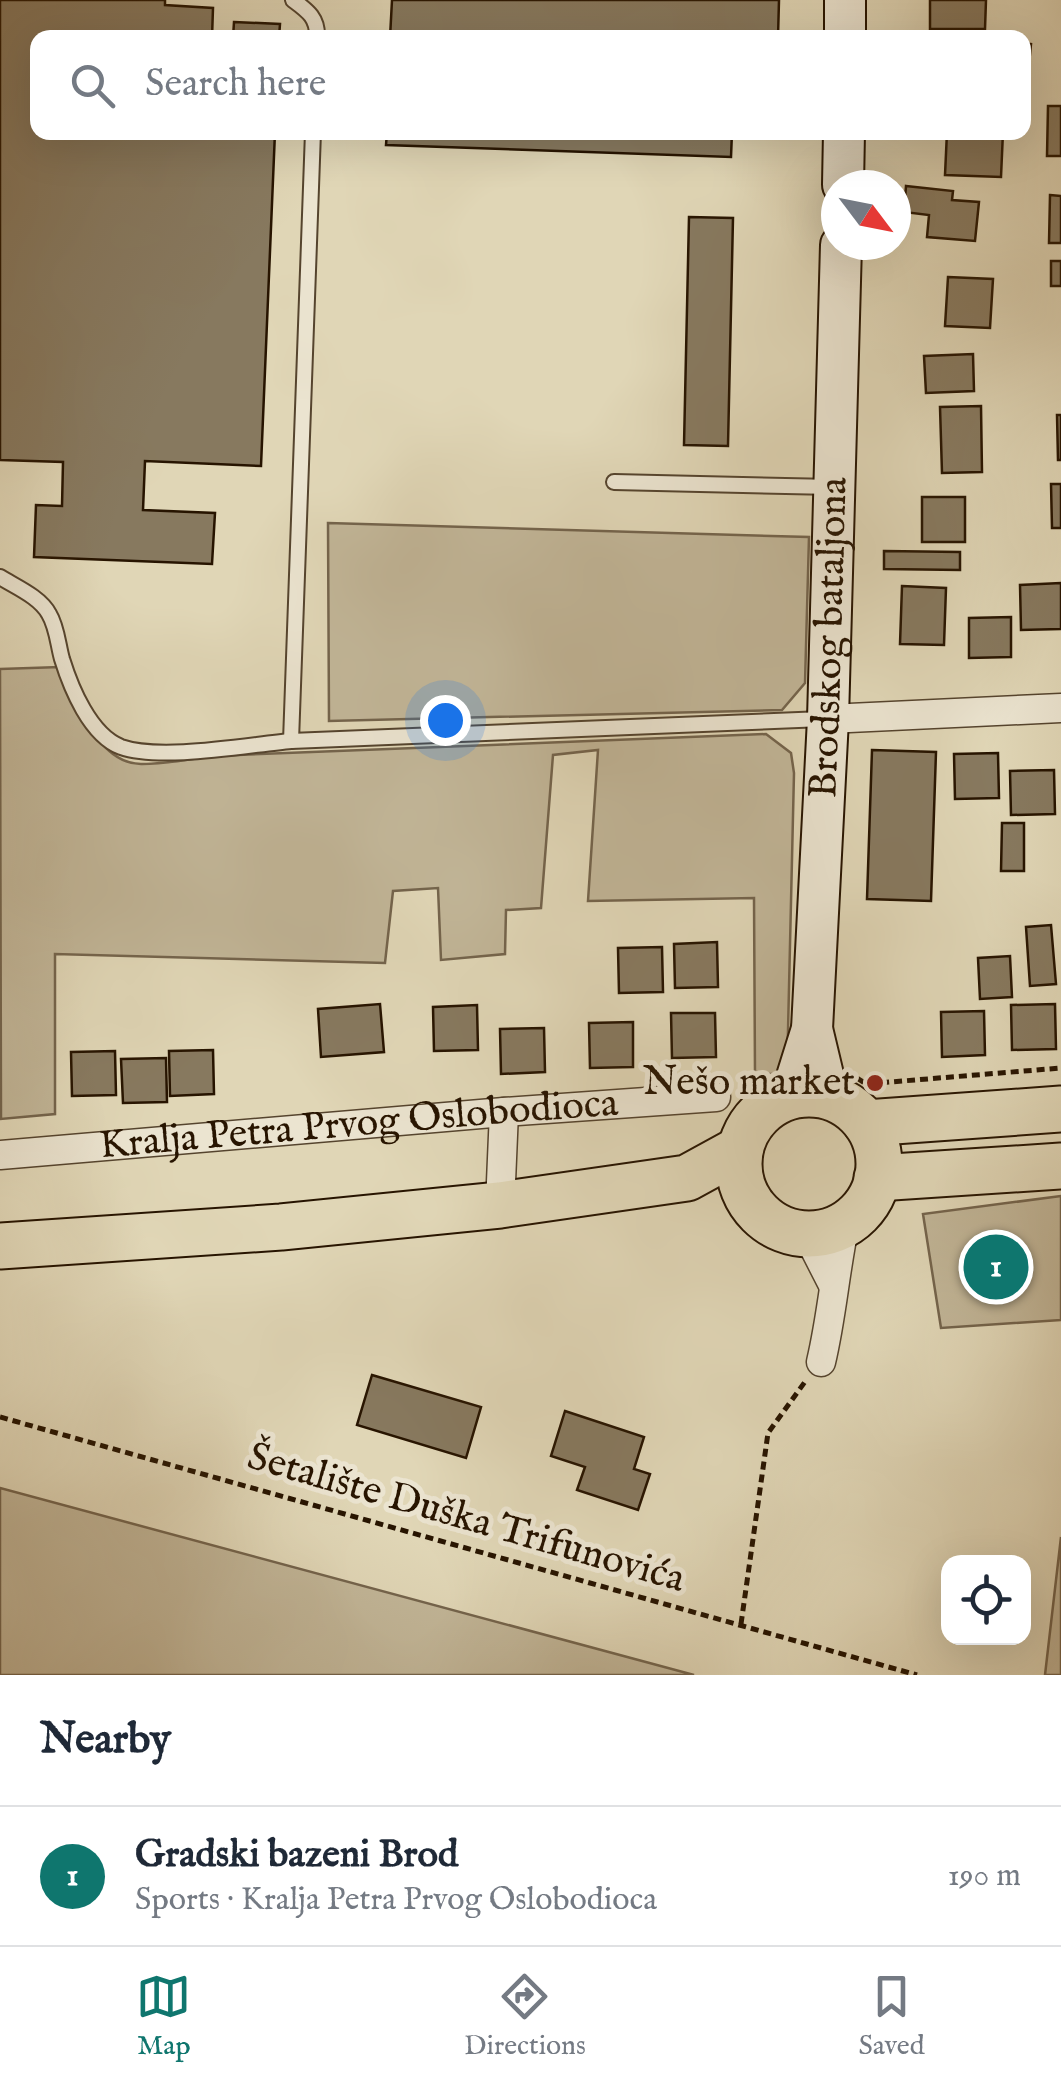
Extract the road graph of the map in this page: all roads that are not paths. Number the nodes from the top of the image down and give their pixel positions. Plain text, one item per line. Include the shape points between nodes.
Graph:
1 (293, 0) edge
2 (846, 0) edge
3 (317, 30) edge
4 (846, 30) edge
5 (313, 140) edge
6 (844, 140) edge
7 (843, 170) edge
8 (841, 260) edge
9 (614, 482) dead end
10 (834, 487) junction
11 (0, 578) edge
12 (1061, 708) edge
13 (828, 719) junction
14 (291, 741) junction
15 (823, 1089) junction
16 (716, 1097) dead end
17 (1061, 1109) edge
18 (504, 1112) junction
19 (866, 1123) junction
20 (740, 1149) junction
21 (0, 1155) edge
22 (1061, 1166) edge
23 (687, 1178) junction
24 (878, 1178) junction
25 (746, 1195) junction
26 (500, 1205) junction
27 (826, 1229) junction
28 (0, 1246) edge
29 (832, 1285) junction
30 (822, 1362) road end

1 - 3 lane
2 - 4 street
5 - 14 lane
6 - 7 street
8 - 10 street, Brodskog bataljona
9 - 10 lane
10 - 13 street, Brodskog bataljona
11 - 14 lane via 51,616 83,706 112,742 176,752
12 - 13 street
13 - 14 lane
13 - 15 street, Brodskog bataljona via 812,1028
15 - 19 main road
15 - 20 main road via 758,1116
16 - 18 street, Kralja Petra Prvog Oslobodioca
17 - 19 main road
18 - 21 street, Kralja Petra Prvog Oslobodioca
18 - 26 street
19 - 24 main road via 875,1140
20 - 23 main road
20 - 25 main road
22 - 24 main road
23 - 25 main road
23 - 26 main road
24 - 27 main road via 860,1211
25 - 27 main road via 771,1223
26 - 28 main road
27 - 29 street
27 - 29 street
29 - 30 street

